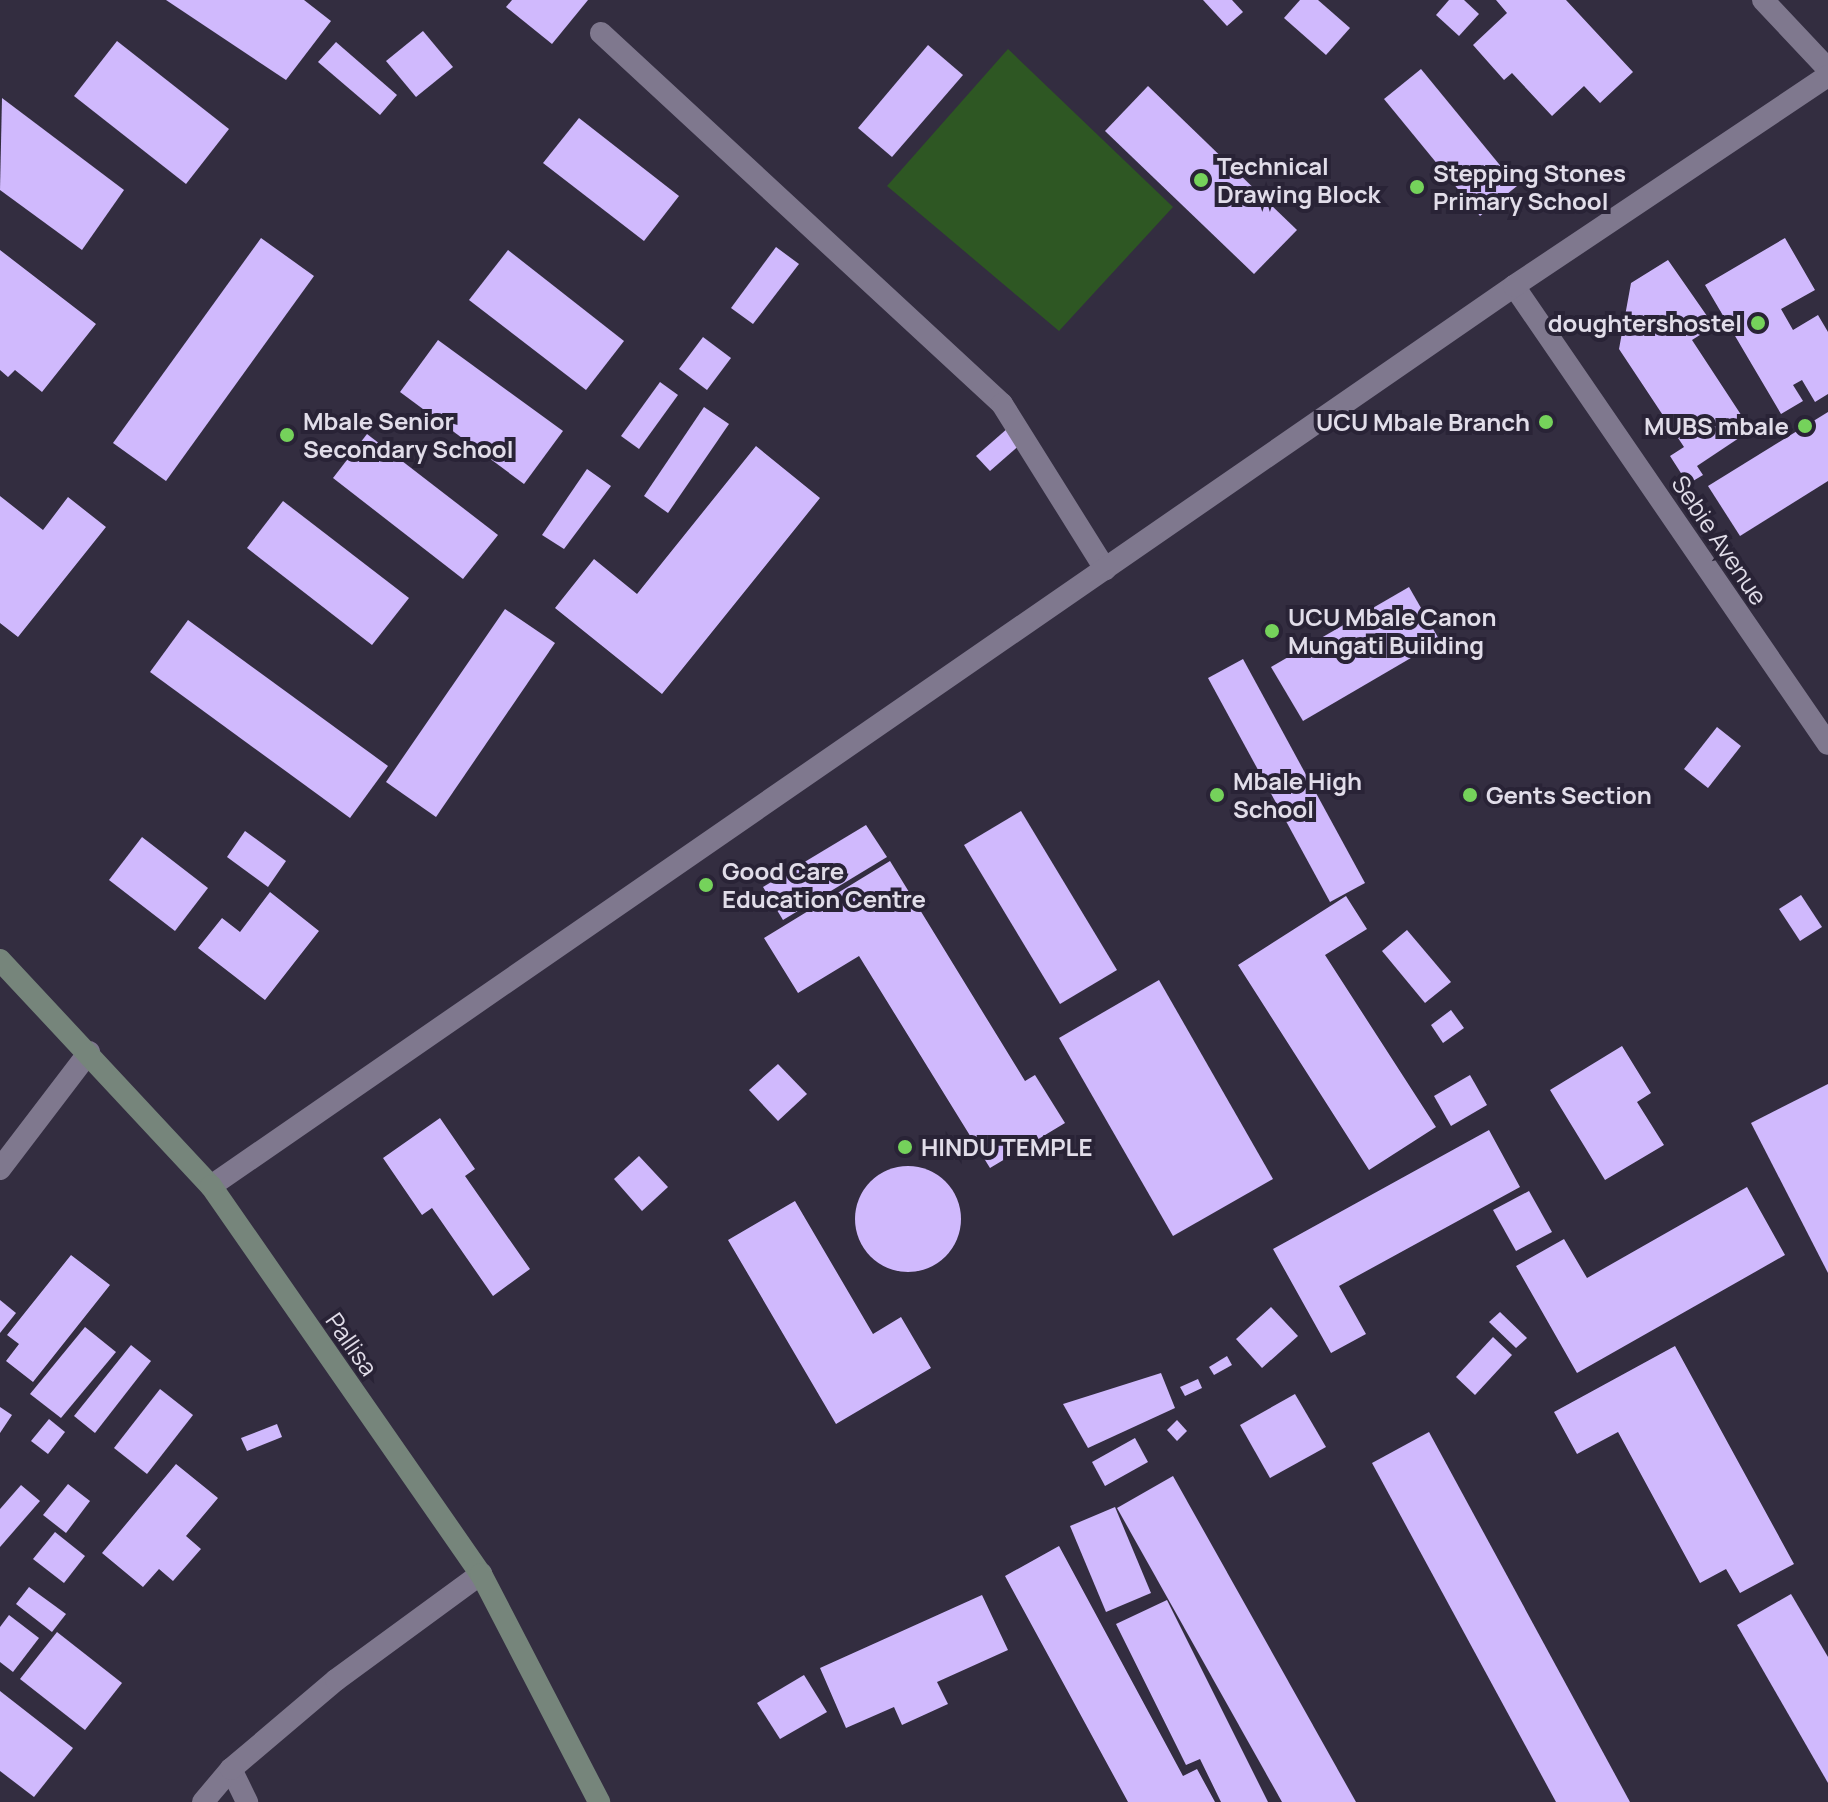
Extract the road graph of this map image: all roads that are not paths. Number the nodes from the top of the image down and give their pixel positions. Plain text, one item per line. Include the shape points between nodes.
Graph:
1 (1763, 0) edge
2 (601, 33) dead end
3 (1828, 69) edge
4 (1828, 76) edge
5 (1514, 286) junction
6 (1105, 569) junction
7 (1828, 744) edge
8 (0, 960) edge
9 (89, 1052) junction
10 (0, 1169) edge
11 (211, 1186) junction
12 (481, 1574) junction
13 (231, 1769) junction
14 (203, 1802) edge
15 (247, 1802) edge
16 (599, 1802) edge

1 - 3 street
2 - 6 street via 1002,404
4 - 5 street
5 - 6 street
5 - 7 street, Sebie Avenue
6 - 11 street
8 - 9 main road, Pallisa
9 - 10 street
9 - 11 main road, Pallisa
11 - 12 main road, Pallisa
12 - 13 street via 336,1680
12 - 16 main road, Pallisa
13 - 14 street
13 - 15 street

